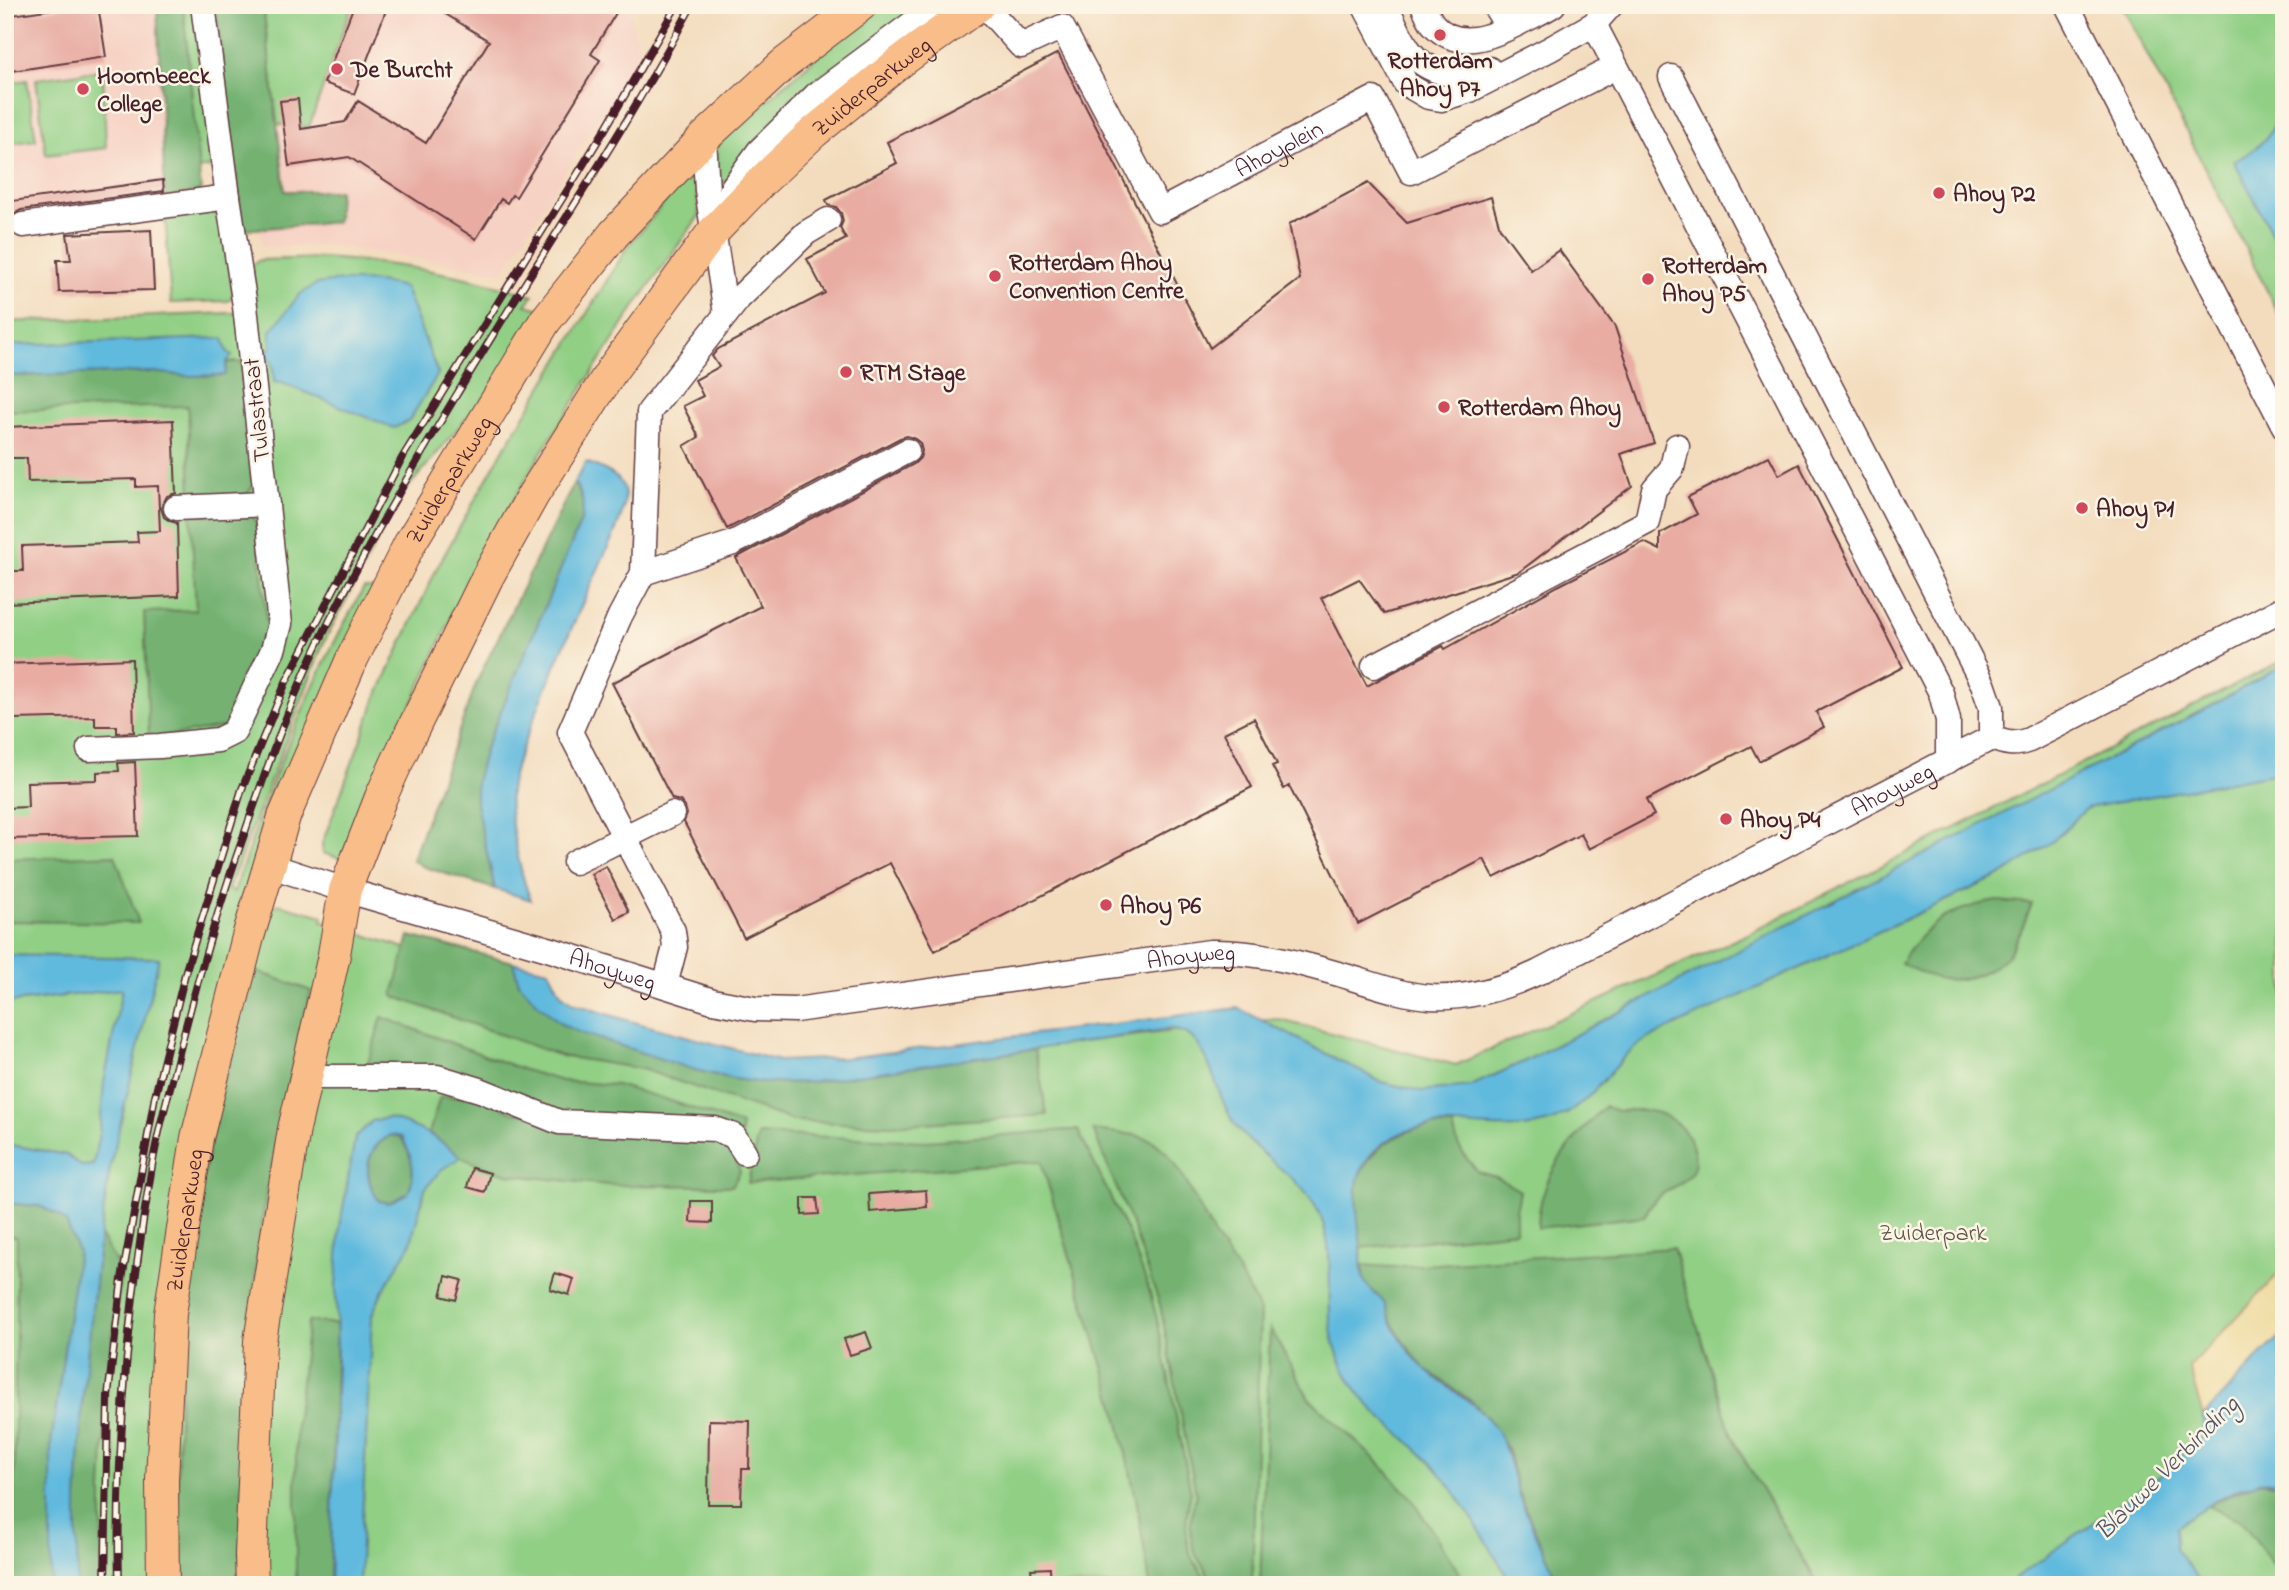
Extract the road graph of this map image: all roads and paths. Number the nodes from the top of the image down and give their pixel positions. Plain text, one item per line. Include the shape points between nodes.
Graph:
1 (203, 5) edge
2 (861, 5) edge
3 (937, 5) edge
4 (981, 5) edge
5 (1364, 5) edge
6 (1386, 5) edge
7 (1423, 5) edge
8 (1494, 5) edge
9 (1553, 5) edge
10 (2067, 5) edge
11 (1601, 11) edge
12 (1511, 26) junction
13 (1508, 59) junction
14 (1602, 74) dead end
15 (1671, 77) dead end
16 (704, 138) junction
17 (228, 197) junction
18 (828, 220) dead end
19 (23, 225) dead end
20 (713, 232) junction
21 (726, 314) junction
22 (2284, 426) edge
23 (1677, 446) dead end
24 (907, 452) dead end
25 (267, 504) junction
26 (176, 508) dead end
27 (643, 573) junction
28 (2284, 608) edge
29 (1374, 666) dead end
30 (1991, 738) junction
31 (89, 749) dead end
32 (1948, 761) junction
33 (672, 814) dead end
34 (624, 838) junction
35 (575, 862) dead end
36 (268, 865) junction
37 (345, 890) junction
38 (665, 985) junction
39 (306, 1077) junction
40 (745, 1153) dead end
41 (163, 1585) edge
42 (252, 1585) edge

1 - 17 street, Tulastraat
2 - 16 main road, Zuiderparkweg via 784,64
3 - 20 street, Zuiderparkweg via 816,95 759,151 733,187
4 - 14 street, Ahoyplein via 1021,46 1062,27 1160,211 1373,99 1411,172
4 - 20 main road, Zuiderparkweg via 900,62 814,132
5 - 11 street via 1406,84 1427,97 1441,99 1510,71
6 - 13 street via 1409,50 1437,71 1474,75
7 - 12 street via 1433,24 1455,38 1480,39
8 - 12 street
9 - 12 street
10 - 22 street
11 - 13 street
11 - 32 street via 1625,83 1941,693 1948,720
12 - 13 street via 1496,40
15 - 30 street via 1983,684 1991,707
16 - 20 street
16 - 36 main road, Zuiderparkweg via 614,234 545,321 417,531 352,659 286,810
17 - 19 street
17 - 25 street, Tulastraat
18 - 21 street via 806,233
20 - 21 street
20 - 37 main road, Zuiderparkweg via 612,370 533,495 403,749
21 - 27 street via 649,412
23 - 29 street via 1672,468 1654,489 1647,522
24 - 27 street via 733,542
25 - 26 street
25 - 31 street, Tulastraat via 279,624 273,650 234,732 218,740
27 - 34 street via 570,732
28 - 30 street via 2029,740 2018,744
30 - 32 street, Ahoyweg
32 - 38 street, Ahoyweg via 1539,972 1485,992 1413,995 1247,952 1210,952 787,1010 734,1006
33 - 34 street
34 - 35 street
34 - 38 street via 673,932 675,947
36 - 37 street
36 - 41 main road, Zuiderparkweg via 197,1138 170,1314 162,1480
37 - 38 street, Ahoyweg
37 - 39 main road, Zuiderparkweg
39 - 40 street via 437,1077 559,1122 715,1129 734,1136
39 - 42 main road, Zuiderparkweg via 260,1341

